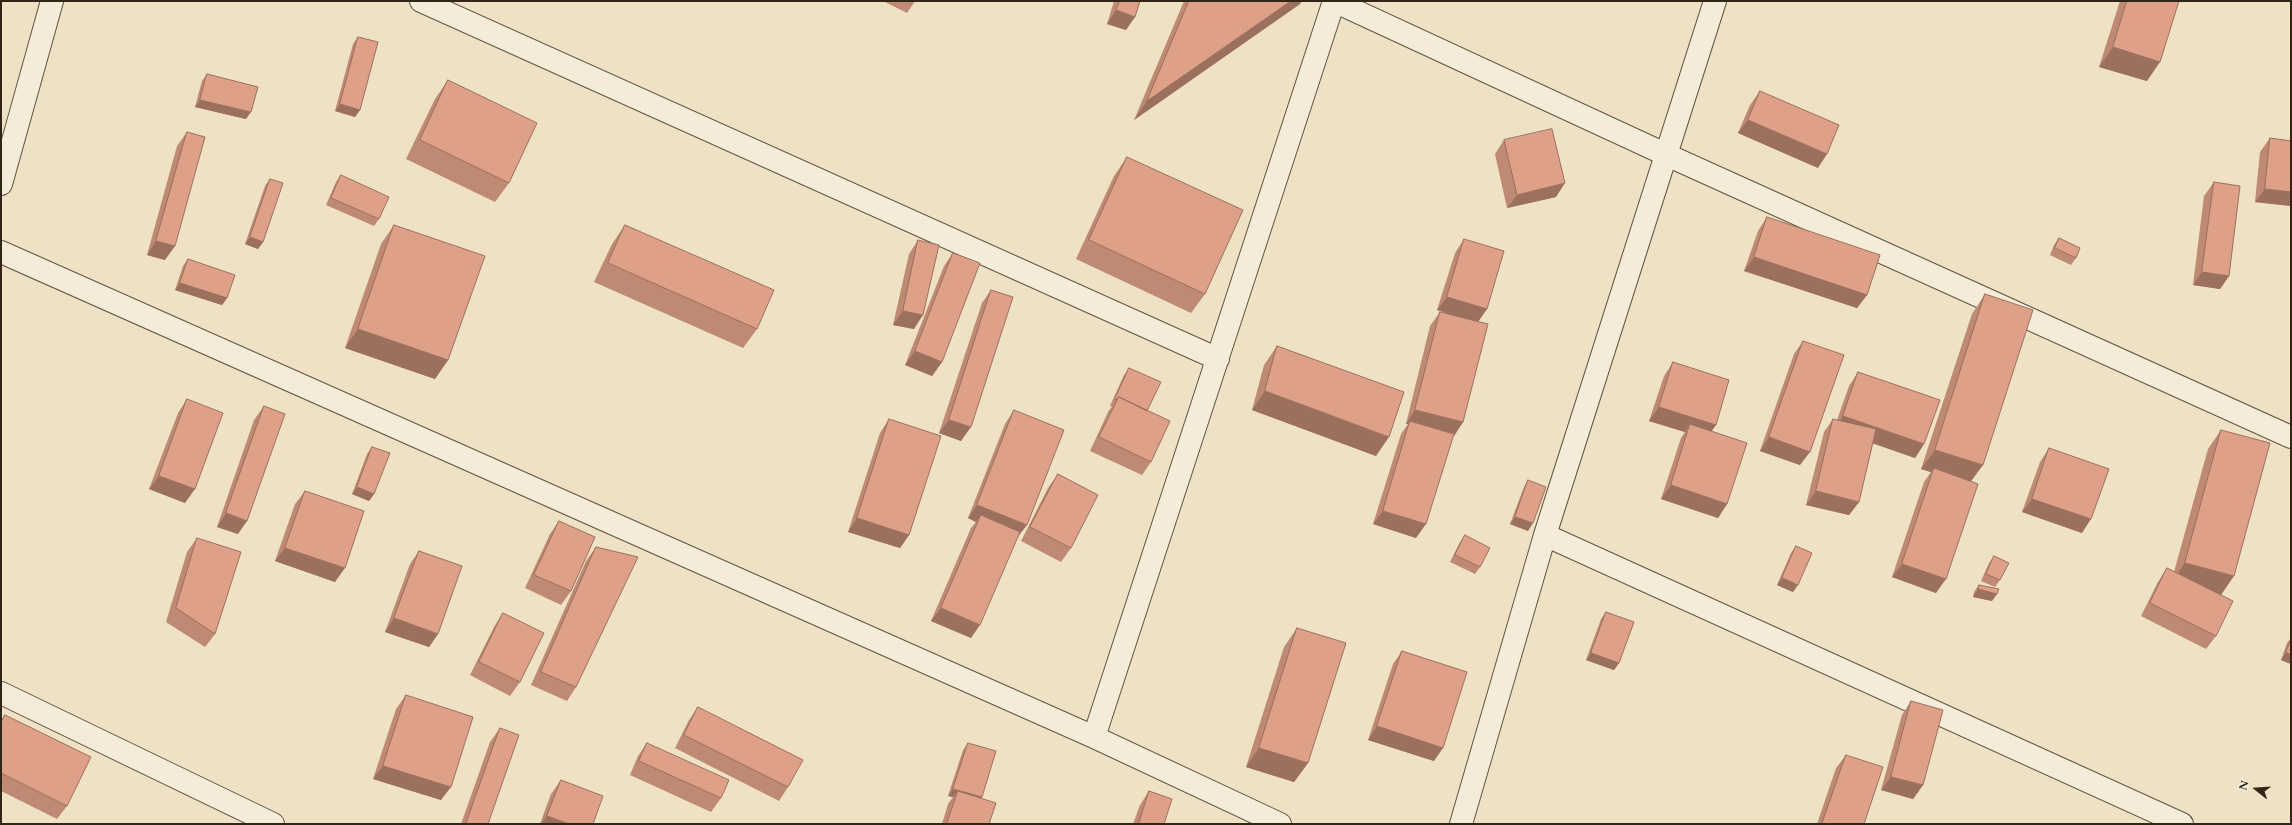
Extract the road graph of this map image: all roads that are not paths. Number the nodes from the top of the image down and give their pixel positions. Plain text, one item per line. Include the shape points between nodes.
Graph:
1 (52, 1) edge
2 (421, 1) edge
3 (1334, 1) edge
4 (1715, 1) edge
5 (1667, 155) junction
6 (1, 184) edge
7 (1, 252) edge
8 (1218, 359) junction
9 (2291, 437) edge
10 (1544, 535) junction
11 (1, 693) edge
12 (1094, 737) junction
13 (273, 824) edge
14 (1280, 824) edge
15 (1461, 824) edge
16 (2182, 824) edge

1 - 6 street
2 - 8 street
3 - 5 street
3 - 8 street
4 - 5 street
5 - 9 street
5 - 10 street
7 - 12 street
8 - 12 street
10 - 15 street
10 - 16 street
11 - 13 street
12 - 14 street

